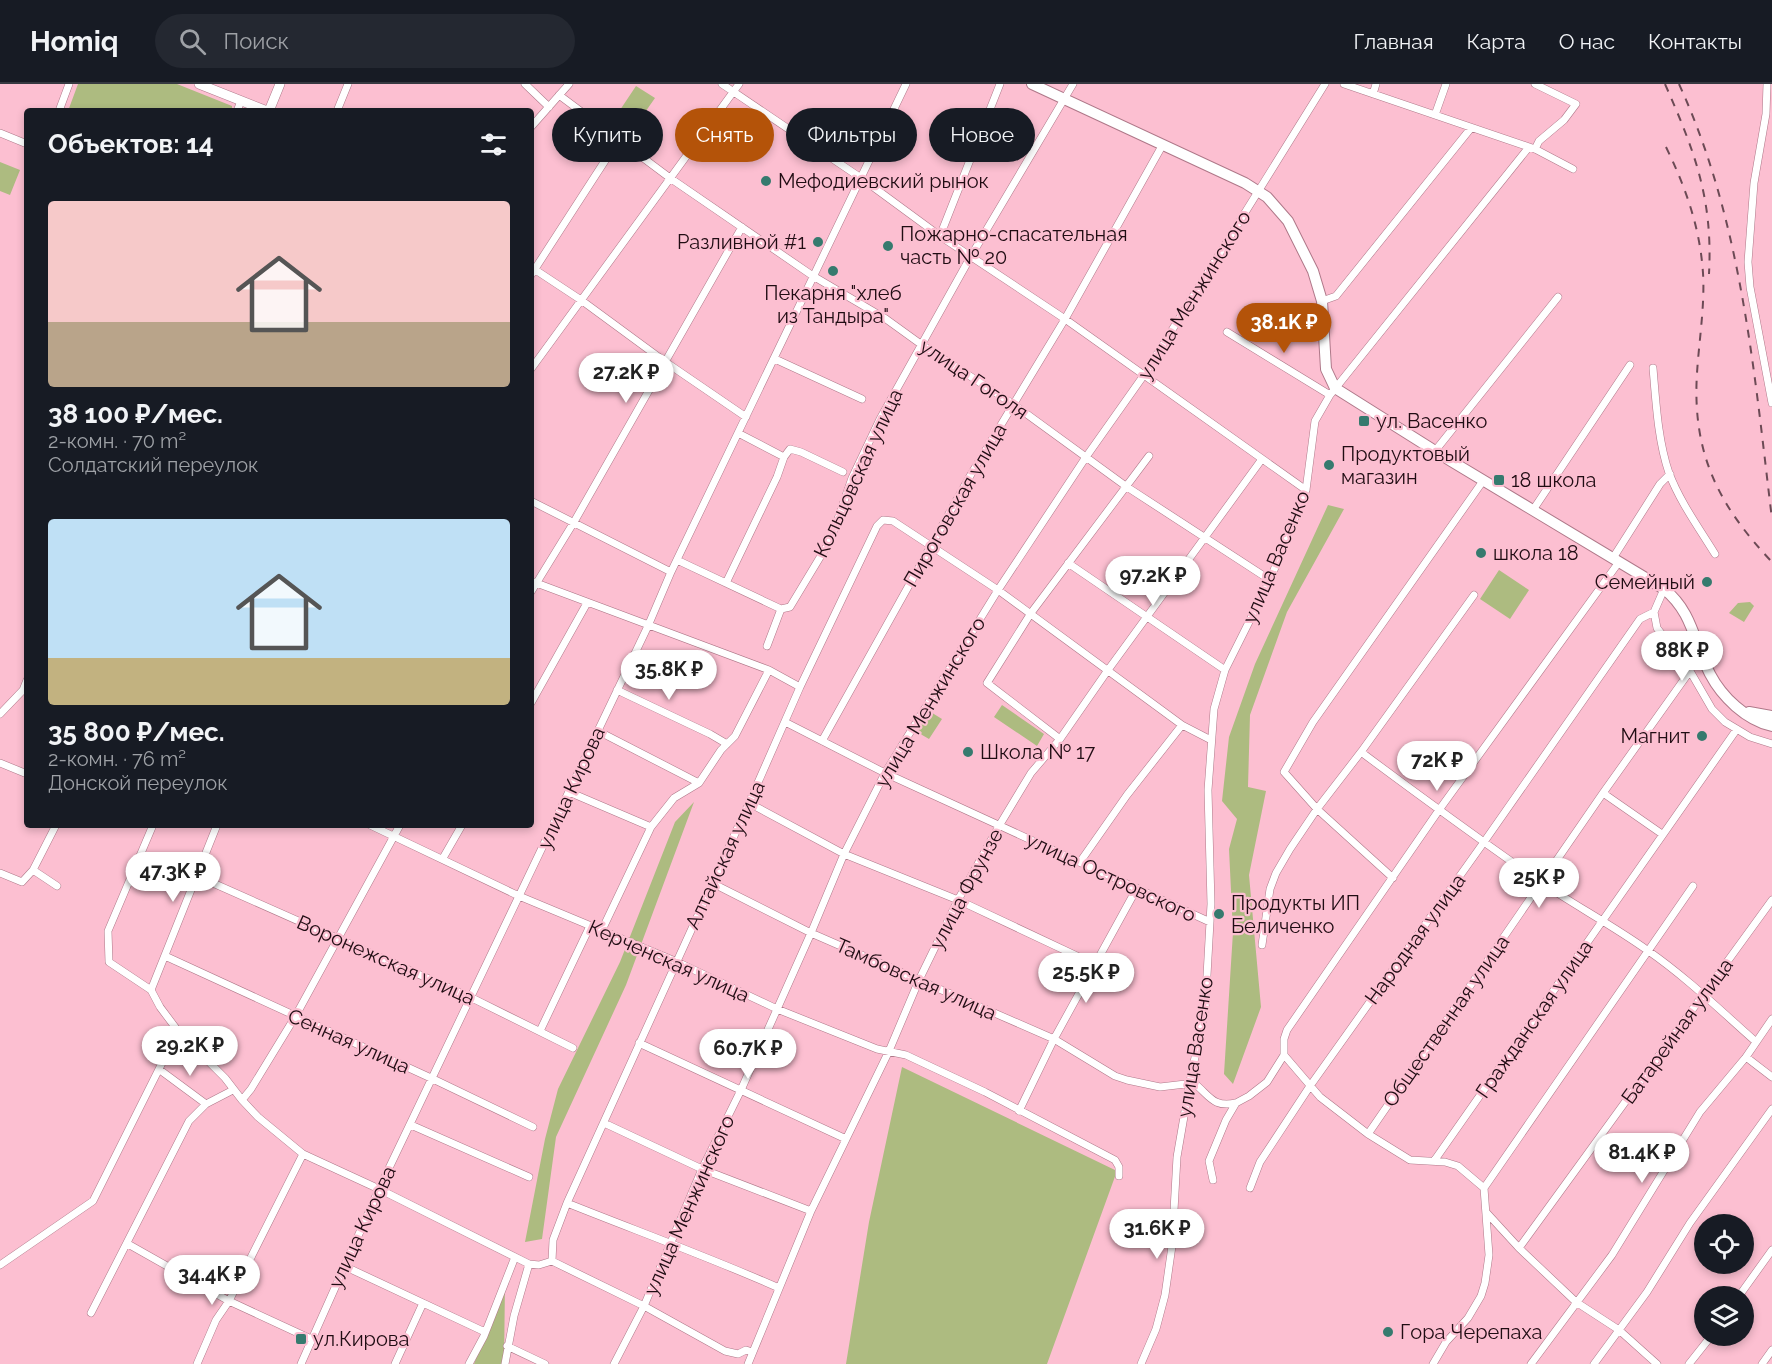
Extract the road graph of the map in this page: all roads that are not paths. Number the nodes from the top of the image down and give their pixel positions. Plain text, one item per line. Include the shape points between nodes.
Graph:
1 (69, 84) edge
2 (199, 84) edge
3 (280, 84) edge
4 (348, 84) edge
5 (525, 84) edge
6 (569, 84) edge
7 (722, 84) edge
8 (739, 84) edge
9 (906, 84) edge
10 (1000, 84) edge
11 (1032, 84) edge
12 (1073, 84) edge
13 (1324, 84) edge
14 (1344, 84) edge
15 (1376, 84) edge
16 (1446, 84) edge
17 (1535, 84) edge
18 (1767, 84) edge
19 (733, 91) junction
20 (1373, 94) junction
21 (559, 95) junction
22 (1065, 100) junction
23 (241, 101) junction
24 (549, 107) junction
25 (60, 108) edge
26 (238, 108) edge
27 (260, 108) edge
28 (269, 108) edge
29 (338, 108) edge
30 (576, 108) edge
31 (1435, 115) junction
32 (534, 124) edge
33 (1471, 128) junction
34 (0, 133) edge
35 (24, 143) edge
36 (1162, 146) junction
37 (1532, 148) junction
38 (604, 162) edge
39 (648, 162) edge
40 (1573, 168) dead end
41 (670, 178) junction
42 (861, 178) junction
43 (1258, 192) junction
44 (742, 227) junction
45 (940, 236) junction
46 (971, 256) junction
47 (534, 267) edge
48 (534, 271) edge
49 (813, 276) junction
50 (1558, 297) dead end
51 (581, 300) junction
52 (1322, 301) junction
53 (1065, 319) junction
54 (1227, 332) dead end
55 (922, 345) junction
56 (775, 359) junction
57 (664, 361) junction
58 (534, 365) edge
59 (1630, 365) dead end
60 (1653, 369) dead end
61 (1144, 375) junction
62 (1332, 391) junction
63 (862, 399) dead end
64 (1772, 403) edge
65 (1013, 404) junction
66 (746, 417) junction
67 (738, 433) junction
68 (1434, 451) junction
69 (1149, 456) dead end
70 (784, 457) junction
71 (1086, 457) junction
72 (1262, 459) junction
73 (843, 472) dead end
74 (1670, 474) junction
75 (1483, 481) junction
76 (1127, 487) junction
77 (1306, 490) junction
78 (534, 502) edge
79 (1533, 510) junction
80 (574, 522) junction
81 (1204, 538) junction
82 (930, 546) junction
83 (1715, 554) dead end
84 (677, 560) junction
85 (1616, 560) junction
86 (1068, 563) junction
87 (671, 572) junction
88 (1270, 580) junction
89 (534, 581) edge
90 (534, 582) edge
91 (726, 583) junction
92 (1664, 589) junction
93 (998, 590) junction
94 (1474, 595) dead end
95 (587, 603) junction
96 (781, 609) junction
97 (1654, 612) junction
98 (1031, 613) junction
99 (1147, 617) junction
100 (648, 626) junction
101 (768, 643) dead end
102 (769, 670) junction
103 (1107, 670) junction
104 (1225, 670) junction
105 (1690, 671) junction
106 (800, 687) junction
107 (24, 688) edge
108 (617, 690) junction
109 (534, 699) edge
110 (1772, 710) edge
111 (1741, 711) junction
112 (0, 714) edge
113 (1772, 716) edge
114 (785, 722) junction
115 (1182, 725) junction
116 (1772, 726) edge
117 (1737, 729) junction
118 (598, 730) junction
119 (1060, 739) junction
120 (1211, 740) junction
121 (822, 741) junction
122 (727, 744) junction
123 (1772, 744) edge
124 (1361, 753) junction
125 (0, 762) edge
126 (24, 773) edge
127 (885, 773) junction
128 (699, 783) junction
129 (569, 792) junction
130 (1603, 793) junction
131 (749, 803) junction
132 (1317, 809) junction
133 (1439, 810) junction
134 (999, 826) junction
135 (651, 827) junction
136 (54, 828) edge
137 (152, 828) edge
138 (216, 828) edge
139 (376, 828) edge
140 (398, 828) edge
141 (460, 828) edge
142 (1662, 834) junction
143 (393, 837) junction
144 (1484, 842) junction
145 (844, 854) junction
146 (443, 858) junction
147 (1080, 862) junction
148 (33, 870) junction
149 (0, 873) edge
150 (197, 876) junction
151 (1394, 878) junction
152 (712, 883) junction
153 (1542, 883) junction
154 (1693, 885) dead end
155 (57, 886) dead end
156 (1137, 888) junction
157 (519, 896) junction
158 (958, 900) junction
159 (1772, 900) edge
160 (1604, 920) junction
161 (1210, 922) junction
162 (590, 926) junction
163 (602, 930) junction
164 (811, 933) junction
165 (337, 938) junction
166 (1262, 945) dead end
167 (1649, 951) junction
168 (165, 956) junction
169 (675, 961) junction
170 (1094, 964) junction
171 (919, 980) junction
172 (151, 990) junction
173 (1704, 995) junction
174 (471, 998) junction
175 (777, 1009) junction
176 (295, 1017) junction
177 (1772, 1019) edge
178 (178, 1031) junction
179 (540, 1031) junction
180 (1054, 1039) junction
181 (1755, 1041) junction
182 (639, 1043) junction
183 (573, 1048) dead end
184 (889, 1051) junction
185 (1284, 1054) junction
186 (1746, 1057) junction
187 (160, 1070) junction
188 (1772, 1077) edge
189 (434, 1079) junction
190 (1190, 1083) junction
191 (1310, 1086) junction
192 (233, 1090) junction
193 (741, 1090) junction
194 (242, 1100) junction
195 (1236, 1103) junction
196 (206, 1104) junction
197 (1772, 1109) edge
198 (1019, 1111) junction
199 (604, 1123) junction
200 (411, 1125) junction
201 (533, 1127) dead end
202 (1368, 1134) junction
203 (846, 1139) junction
204 (303, 1154) junction
205 (1434, 1161) junction
206 (702, 1169) junction
207 (1119, 1176) dead end
208 (530, 1177) dead end
209 (1213, 1180) dead end
210 (1250, 1188) dead end
211 (1484, 1188) junction
212 (379, 1189) junction
213 (567, 1203) junction
214 (811, 1211) junction
215 (1486, 1212) junction
216 (128, 1244) junction
217 (670, 1244) junction
218 (1519, 1248) junction
219 (1772, 1250) edge
220 (514, 1257) junction
221 (552, 1261) junction
222 (529, 1264) junction
223 (0, 1265) edge
224 (344, 1266) junction
225 (1746, 1286) edge
226 (779, 1288) junction
227 (230, 1301) junction
228 (1576, 1302) junction
229 (423, 1303) junction
230 (644, 1306) junction
231 (91, 1313) dead end
232 (1619, 1330) junction
233 (485, 1332) junction
234 (311, 1339) junction
235 (507, 1346) junction
236 (1703, 1346) edge
237 (1772, 1350) edge
238 (753, 1352) junction
239 (197, 1364) edge
240 (301, 1364) edge
241 (396, 1364) edge
242 (469, 1364) edge
243 (505, 1364) edge
244 (545, 1364) edge
245 (614, 1364) edge
246 (748, 1364) edge
247 (1141, 1364) edge
248 (1433, 1364) edge
249 (1531, 1364) edge
250 (1594, 1364) edge
251 (1657, 1364) edge
252 (1689, 1364) edge
253 (1762, 1364) edge

1 - 25 street
2 - 23 street
3 - 28 street
4 - 29 street
5 - 24 street
6 - 21 street
7 - 19 street
8 - 19 street
9 - 42 street, улица Кирова
10 - 45 street
11 - 22 main road
12 - 22 street, Кольцовская улица
13 - 43 street, улица Менжинского
14 - 20 street
15 - 20 street
16 - 31 street
17 - 37 street, улица Васенко via 1576,104
18 - 64 street via 1748,262
19 - 41 street
19 - 42 street
20 - 31 street
21 - 24 street
21 - 30 street, улица Гоголя
22 - 36 main road
22 - 46 street, Кольцовская улица
23 - 26 street
23 - 27 street
24 - 32 street
31 - 33 street
33 - 37 street
33 - 52 street via 1336,296
34 - 35 street
36 - 43 main road
36 - 53 street, Пироговская улица
37 - 40 street
37 - 62 street, улица Васенко
38 - 47 street
39 - 41 street, улица Гоголя
41 - 44 street, улица Гоголя
41 - 51 street
42 - 45 street
42 - 49 street, улица Кирова
43 - 52 main road via 1288,221 1313,271
43 - 61 street, улица Менжинского
44 - 49 street, улица Гоголя
44 - 57 street
45 - 46 street
46 - 53 street
46 - 55 street, Кольцовская улица
48 - 51 street
49 - 55 street, улица Гоголя
49 - 56 street, улица Кирова
50 - 68 street
51 - 57 street
51 - 58 street
52 - 62 main road via 1326,369
53 - 61 street
53 - 65 street, Пироговская улица
54 - 62 street
55 - 65 street, улица Гоголя
55 - 96 street, Кольцовская улица via 852,478 831,539 790,607
56 - 63 street
56 - 66 street, улица Кирова
57 - 66 street
57 - 80 street
59 - 79 street
60 - 74 street
61 - 71 street, улица Менжинского
61 - 72 street
62 - 68 main road
62 - 77 street, улица Васенко via 1315,421
65 - 71 street, улица Гоголя
65 - 82 street, Пироговская улица
66 - 67 street, улица Кирова
67 - 70 street
67 - 84 street, улица Кирова
68 - 75 main road
69 - 76 street
70 - 73 street via 790,449
70 - 91 street
71 - 76 street, улица Гоголя
71 - 93 street, улица Менжинского
72 - 77 street
72 - 81 street, улица Фрунзе
74 - 83 street
74 - 85 street via 1660,484
75 - 79 main road
75 - 132 street via 1313,722 1284,772
76 - 81 street, улица Гоголя
76 - 86 street
77 - 88 street, улица Васенко
78 - 80 street
79 - 85 main road
80 - 87 street
80 - 89 street
81 - 88 street, улица Гоголя
81 - 99 street, улица Фрунзе
82 - 93 street
82 - 106 street, Алтайская улица via 893,521 883,520 877,526
82 - 121 street, Пироговская улица
84 - 87 street, улица Кирова
84 - 91 street
85 - 92 main road
85 - 133 street
86 - 98 street
86 - 99 street
87 - 100 street, улица Кирова
88 - 104 street, улица Васенко
90 - 95 street
91 - 96 street
92 - 97 street
92 - 111 main road via 1686,615 1709,673
93 - 98 street
93 - 127 street, улица Менжинского
94 - 124 street
95 - 100 street
95 - 109 street
96 - 101 street, Кольцовская улица
97 - 105 street via 1657,628
97 - 144 street, Народная улица via 1640,619
98 - 103 street
98 - 119 street via 987,683
99 - 103 street, улица Фрунзе
99 - 104 street
100 - 102 street
100 - 108 street, улица Кирова
102 - 106 street
102 - 122 street via 735,736
103 - 115 street
103 - 119 street, улица Фрунзе
104 - 120 street, улица Васенко via 1214,709
105 - 117 street via 1712,709
105 - 130 street, Общественная улица
106 - 114 street, Алтайская улица
107 - 112 street
108 - 118 street, улица Кирова
108 - 122 street
110 - 111 street
111 - 113 main road
111 - 116 main road
114 - 121 street, улица Островского
114 - 131 street, Алтайская улица
115 - 120 street
115 - 147 street
117 - 123 street
117 - 142 street, Гражданская улица
118 - 128 street
118 - 129 street, улица Кирова
119 - 134 street, улица Фрунзе via 1031,773
120 - 161 street, улица Васенко
121 - 127 street, улица Островского
122 - 128 street
124 - 132 street
124 - 133 street
125 - 126 street
127 - 134 street, улица Островского
127 - 145 street, улица Менжинского
128 - 135 street via 674,798
129 - 135 street
129 - 157 street, улица Кирова
130 - 142 street
130 - 153 street, Общественная улица
131 - 145 street
131 - 152 street, Алтайская улица
132 - 151 street
132 - 166 street via 1276,873
133 - 144 street
133 - 151 street
134 - 147 street, улица Островского
134 - 158 street, улица Фрунзе
135 - 163 street
136 - 148 street
137 - 172 street via 108,931 109,962
138 - 150 street
139 - 143 street, Керченская улица
140 - 143 street
141 - 146 street
142 - 160 street, Гражданская улица
143 - 146 street, Керченская улица
143 - 165 street
144 - 153 street
144 - 191 street, Народная улица
145 - 158 street
145 - 164 street, улица Менжинского
146 - 157 street, Керченская улица
147 - 156 street, улица Островского
148 - 149 street via 22,882
148 - 155 street
150 - 165 street, Воронежская улица
150 - 168 street
151 - 185 street via 1287,1030
152 - 164 street, Тамбовская улица
152 - 169 street, Алтайская улица
153 - 160 street
153 - 202 street, Общественная улица
154 - 167 street
156 - 161 street, улица Островского
156 - 170 street
157 - 162 street, Керченская улица
157 - 174 street, улица Кирова
158 - 170 street
158 - 171 street, улица Фрунзе
159 - 173 street, Батарейная улица
160 - 167 street
160 - 205 street, Гражданская улица
161 - 190 street, улица Васенко via 1205,1011
162 - 163 street, Керченская улица
162 - 179 street
163 - 169 street, Керченская улица
164 - 171 street, Тамбовская улица
164 - 175 street, улица Менжинского
165 - 174 street, Воронежская улица
165 - 176 street
167 - 173 street
167 - 211 street
168 - 172 street
168 - 176 street, Сенная улица
169 - 175 street, Керченская улица
169 - 182 street, Алтайская улица
170 - 180 street
171 - 180 street, Тамбовская улица
171 - 184 street, улица Фрунзе
172 - 178 street
173 - 181 street
173 - 218 street, Батарейная улица
174 - 179 street, Воронежская улица
174 - 189 street, улица Кирова
175 - 184 street, Керченская улица
175 - 193 street, улица Менжинского
176 - 189 street, Сенная улица
176 - 194 street
177 - 181 street
178 - 187 street
178 - 192 street
179 - 183 street, Воронежская улица
180 - 190 street, Тамбовская улица via 1114,1076 1160,1086
180 - 198 street
181 - 186 street
182 - 193 street
182 - 199 street, Алтайская улица
184 - 198 street, Керченская улица via 906,1055
184 - 203 street, улица Фрунзе
185 - 191 street
185 - 195 street via 1267,1082
186 - 188 street
186 - 228 street via 1700,1112 1612,1255
187 - 196 street
187 - 223 street via 93,1201
189 - 200 street, улица Кирова
189 - 201 street, Сенная улица
190 - 195 street via 1220,1104
190 - 247 street, улица Васенко via 1177,1157 1166,1295
191 - 202 street
191 - 210 street, Народная улица via 1260,1162
192 - 194 street
192 - 196 street
193 - 203 street
193 - 206 street, улица Менжинского
194 - 204 street
195 - 209 street via 1209,1161
196 - 216 street via 189,1121
197 - 232 street
198 - 207 street, Керченская улица via 1114,1160
199 - 206 street
199 - 213 street, Алтайская улица
200 - 208 street
200 - 212 street, улица Кирова
202 - 205 street via 1410,1160
203 - 214 street, улица Фрунзе
204 - 212 street
204 - 227 street
205 - 211 street via 1458,1167
206 - 214 street
206 - 217 street, улица Менжинского
211 - 215 street
212 - 220 street
212 - 224 street, улица Кирова
213 - 217 street
213 - 221 street, Алтайская улица via 553,1240
214 - 226 street, улица Фрунзе
215 - 218 street
215 - 248 street via 1489,1255 1481,1296
216 - 227 street
216 - 231 street
217 - 226 street
217 - 230 street, улица Менжинского
218 - 228 street
219 - 225 street
220 - 222 street
220 - 233 street
221 - 222 street
221 - 230 street
222 - 235 street
224 - 229 street
224 - 234 street, улица Кирова
226 - 238 street, улица Фрунзе
227 - 234 street
227 - 239 street via 216,1320
228 - 232 street
228 - 249 street
229 - 233 street
229 - 241 street
230 - 238 street via 725,1351
230 - 245 street, улица Менжинского
232 - 250 street
232 - 251 street
233 - 242 street
234 - 240 street, улица Кирова
235 - 243 street
235 - 244 street
236 - 252 street
237 - 253 street
238 - 246 street, улица Фрунзе

